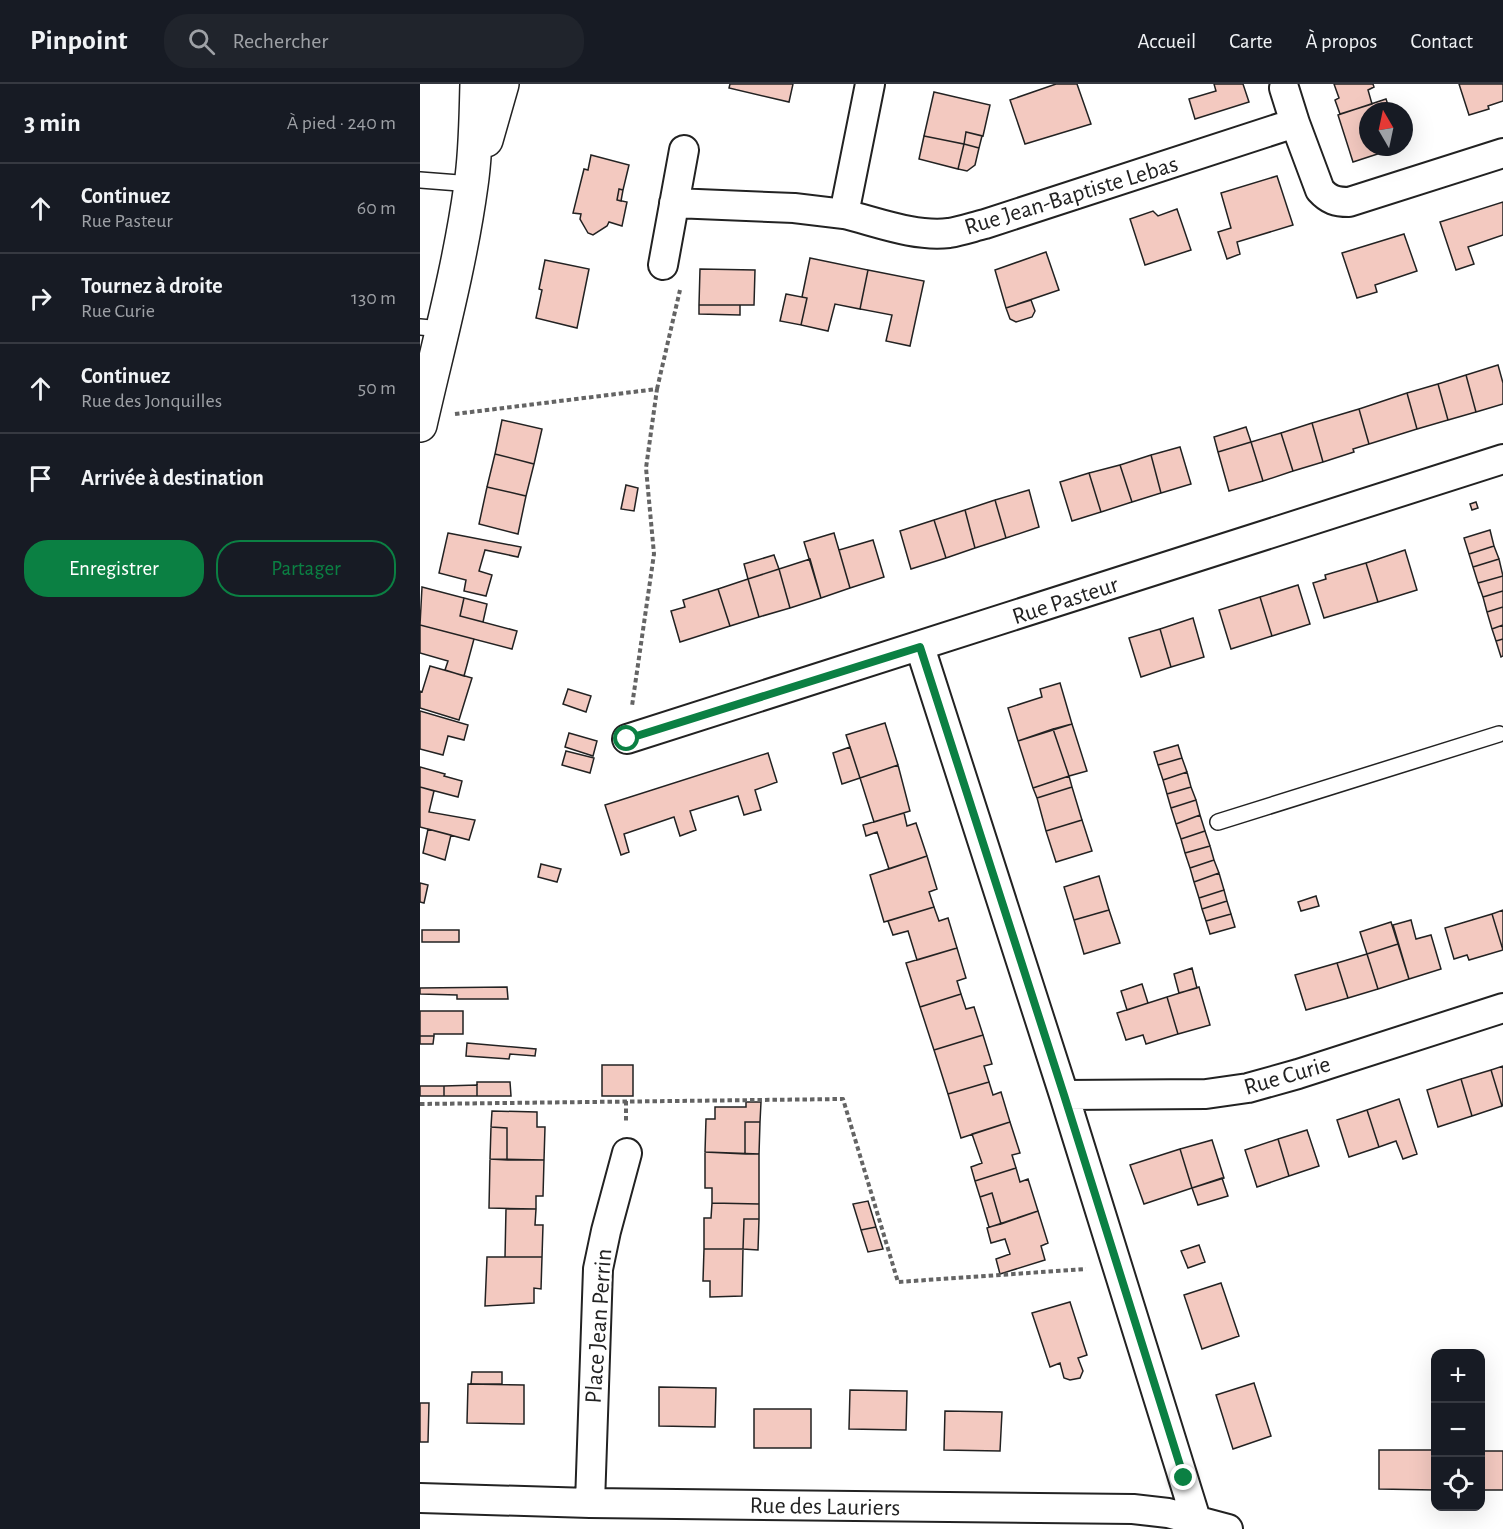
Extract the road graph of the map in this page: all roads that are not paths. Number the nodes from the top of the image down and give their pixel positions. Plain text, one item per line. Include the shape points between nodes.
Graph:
1 (477, 84) edge
2 (502, 84) edge
3 (870, 84) edge
4 (1284, 88) dead end
5 (1295, 123) junction
6 (684, 150) dead end
7 (1503, 153) edge
8 (420, 180) edge
9 (472, 184) junction
10 (675, 203) junction
11 (844, 214) junction
12 (663, 265) road end
13 (431, 328) edge
14 (420, 420) edge
15 (1503, 459) edge
16 (920, 647) junction
17 (1498, 734) dead end
18 (627, 739) road end
19 (1218, 822) dead end
20 (1503, 1008) edge
21 (1064, 1095) junction
22 (627, 1153) dead end
23 (420, 1498) edge
24 (590, 1503) junction
25 (1198, 1525) edge
26 (1228, 1529) edge

1 - 9 street
2 - 9 street
3 - 11 street
4 - 5 street
5 - 7 street via 1320,190 1337,202 1349,202
5 - 11 street, Rue Jean-Baptiste Lebas via 965,230 915,231
6 - 10 street
8 - 9 lane
9 - 13 street
10 - 11 street, Rue Jean-Baptiste Lebas
10 - 12 street
13 - 14 street
15 - 16 street, Rue Pasteur
16 - 18 street, Rue Pasteur
16 - 21 street
17 - 19 lane
20 - 21 street, Rue Curie via 1248,1088 1206,1094
21 - 25 street
22 - 24 street, Place Jean Perrin via 598,1269
23 - 24 street, Rue des Lauriers
24 - 25 street, Rue des Lauriers via 1133,1509 1168,1513
25 - 26 street, Rue des Lauriers

